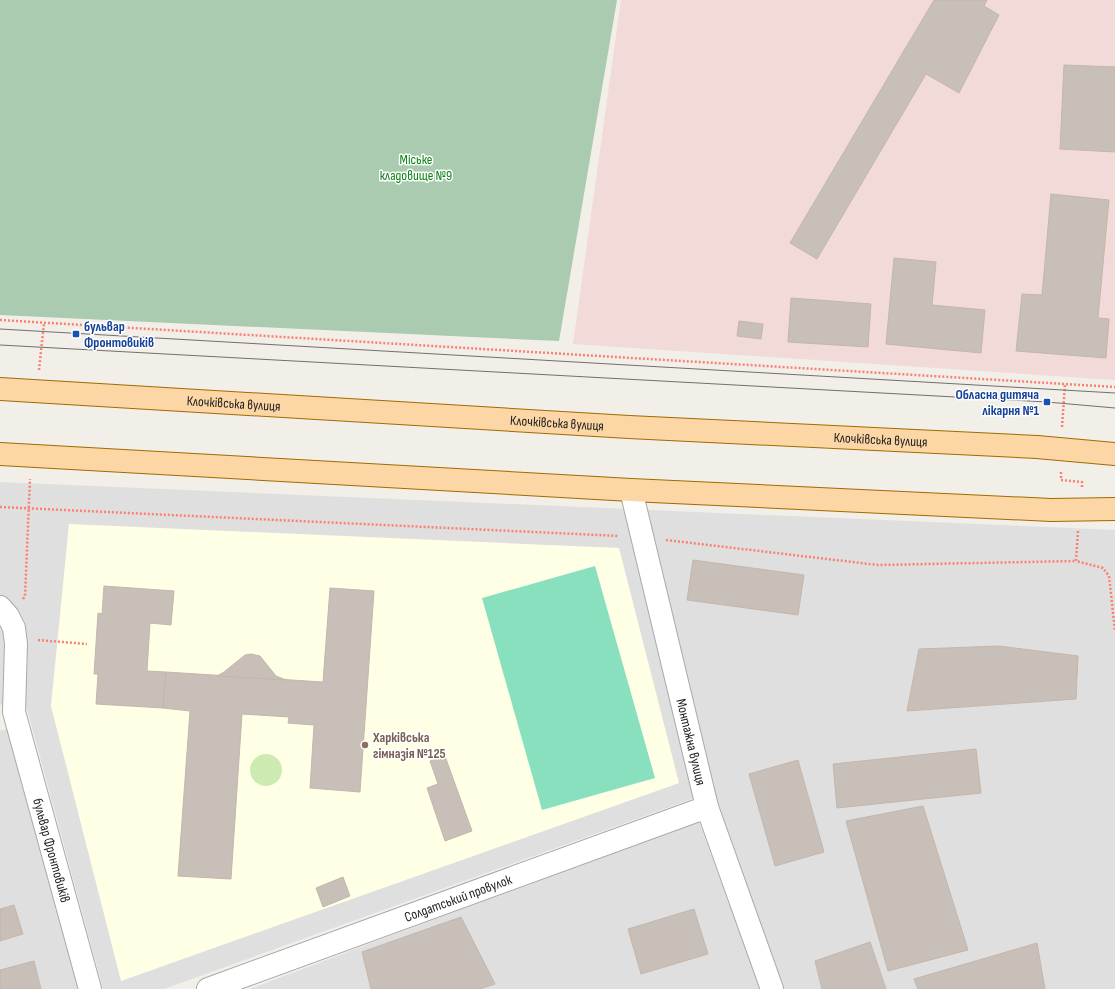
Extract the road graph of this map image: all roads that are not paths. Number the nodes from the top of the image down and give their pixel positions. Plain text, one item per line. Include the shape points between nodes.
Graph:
1 (0, 389) edge
2 (0, 454) edge
3 (1115, 454) edge
4 (631, 490) junction
5 (1115, 509) edge
6 (4, 611) edge
7 (7, 714) edge
8 (707, 807) junction
9 (90, 989) edge
10 (208, 989) edge
11 (772, 989) edge

1 - 3 main road, Клочківська вулиця
2 - 4 main road
4 - 5 main road via 1079,510
4 - 8 street, Монтажна вулиця
6 - 7 street, бульвар Фронтовиків via 15,639
7 - 9 street, бульвар Фронтовиків
8 - 10 street, Солдатський провулок
8 - 11 street, Монтажна вулиця

